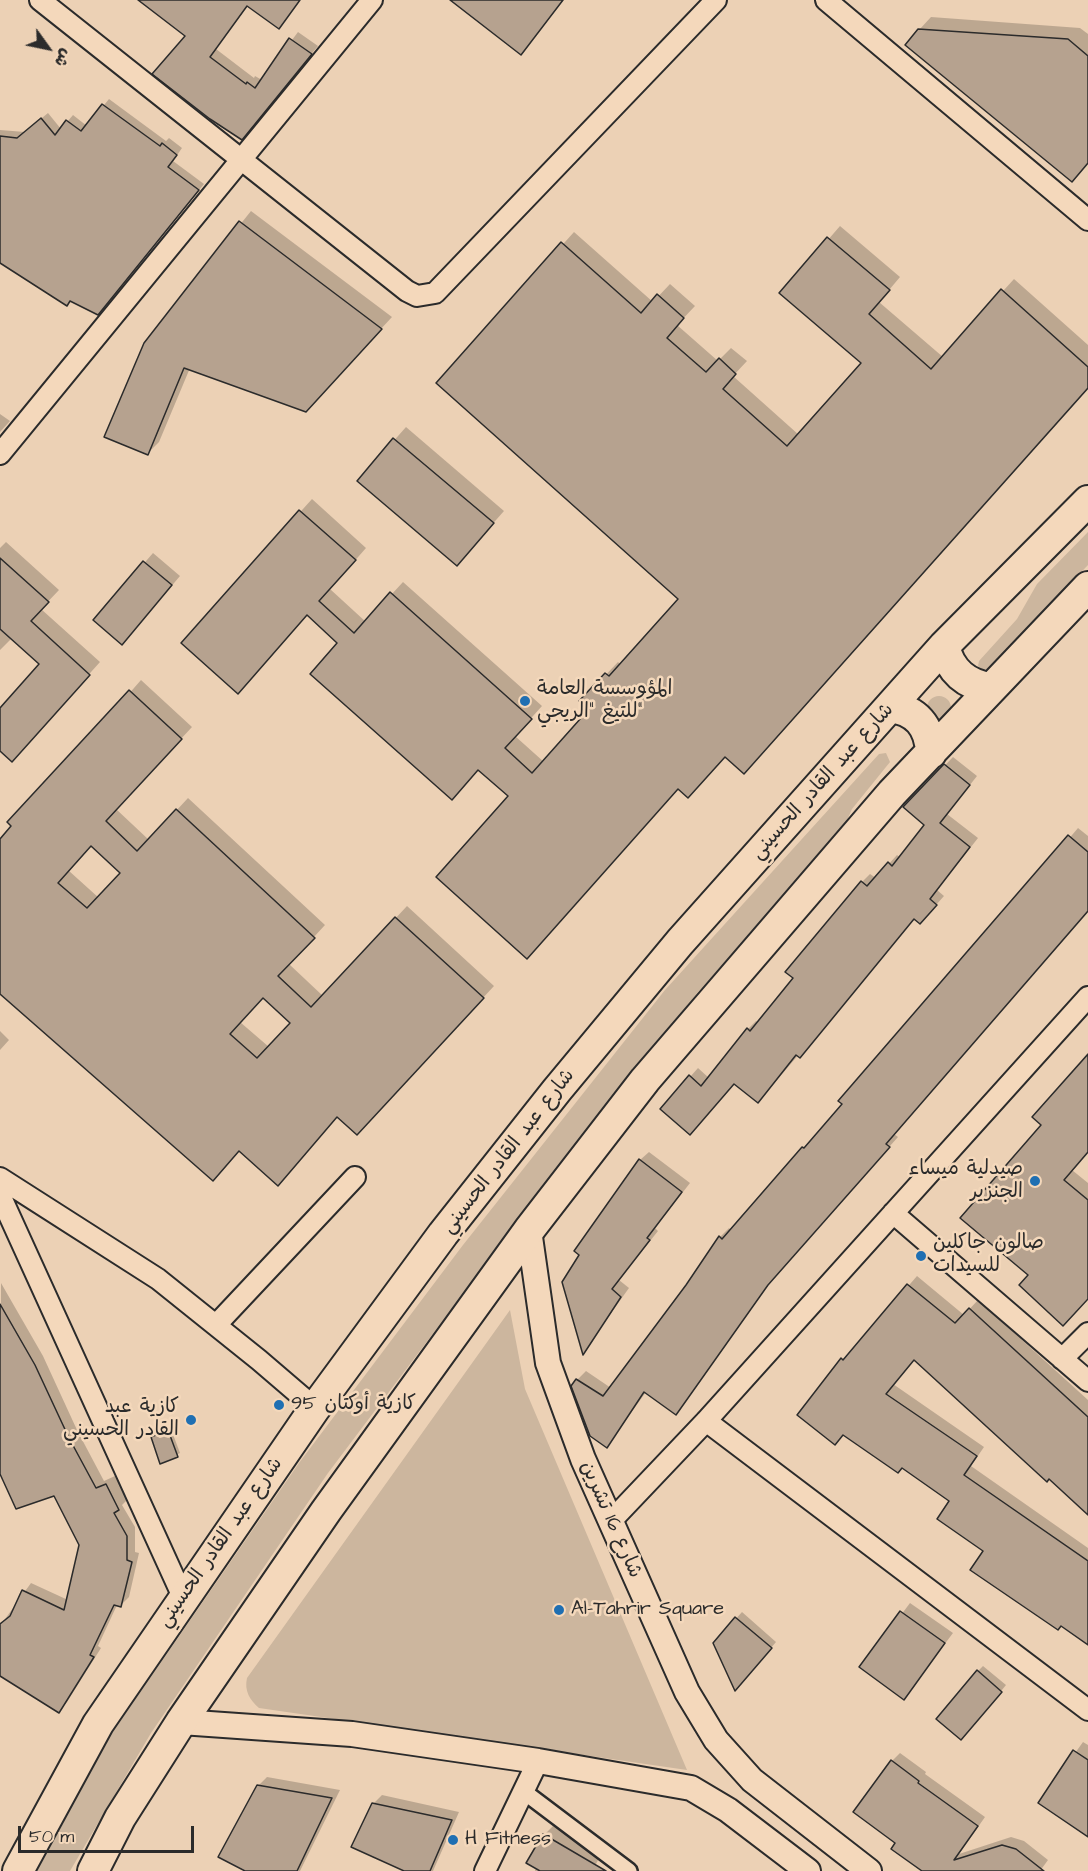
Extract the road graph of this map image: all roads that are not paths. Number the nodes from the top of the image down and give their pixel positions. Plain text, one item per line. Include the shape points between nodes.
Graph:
1 (40, 0) edge
2 (372, 0) edge
3 (716, 0) edge
4 (826, 0) edge
5 (240, 158) junction
6 (1088, 220) edge
7 (0, 454) edge
8 (1088, 501) edge
9 (1088, 587) edge
10 (944, 646) junction
11 (991, 688) junction
12 (890, 707) junction
13 (931, 753) junction
14 (1088, 997) edge
15 (355, 1177) dead end
16 (0, 1179) edge
17 (0, 1196) edge
18 (893, 1213) junction
19 (529, 1230) junction
20 (216, 1325) junction
21 (1088, 1333) edge
22 (1062, 1359) junction
23 (1088, 1381) edge
24 (315, 1408) junction
25 (706, 1421) junction
26 (611, 1521) junction
27 (183, 1597) junction
28 (1088, 1710) edge
29 (181, 1722) junction
30 (538, 1761) junction
31 (523, 1791) junction
32 (18, 1871) edge
33 (93, 1871) edge
34 (485, 1871) edge
35 (629, 1871) edge
36 (808, 1871) edge
37 (869, 1871) edge

1 - 5 street
2 - 5 street
3 - 5 street via 435,293 426,296 407,291
4 - 6 street
5 - 7 street
8 - 10 main road, شارع عبد القادر الحسيني
9 - 11 main road
10 - 11 main road via 960,676 980,687
10 - 12 main road, شارع عبد القادر الحسيني
11 - 13 main road
12 - 13 main road via 917,717 928,733
12 - 24 main road, شارع عبد القادر الحسيني via 680,942 556,1090 443,1234
13 - 19 main road via 892,793 645,1080
14 - 18 street
15 - 20 street
16 - 20 street via 149,1273
17 - 27 street
18 - 22 street
18 - 25 street
19 - 26 street, شارع 16 تشرين via 548,1363 583,1460
19 - 29 main road via 326,1511
20 - 24 street
21 - 22 street
22 - 23 street
24 - 27 main road, شارع عبد القادر الحسيني
25 - 26 street
25 - 28 street
26 - 37 street, شارع 16 تشرين via 687,1692 716,1740 752,1780
27 - 32 main road, شارع عبد القادر الحسيني via 98,1724
29 - 30 street via 352,1734
29 - 33 main road via 120,1818
30 - 31 street
30 - 36 street via 691,1788 728,1810
31 - 34 street
31 - 35 street

